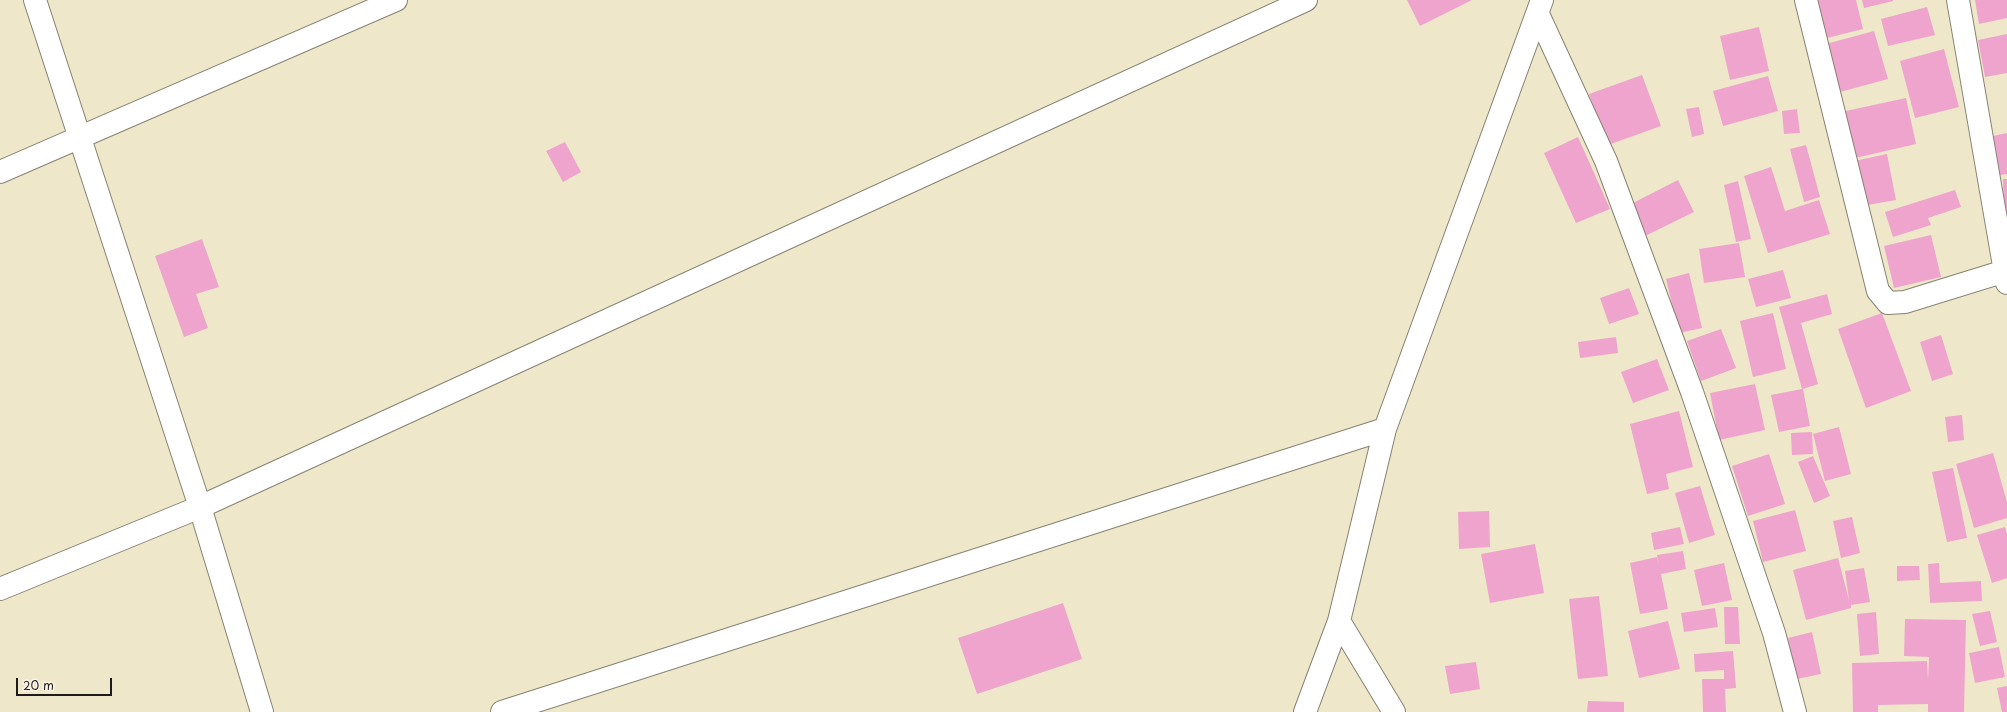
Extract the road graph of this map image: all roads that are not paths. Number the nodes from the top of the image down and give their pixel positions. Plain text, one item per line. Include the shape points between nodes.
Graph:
1 (34, 0) edge
2 (396, 0) edge
3 (1306, 0) edge
4 (1806, 0) edge
5 (1958, 0) edge
6 (1540, 7) edge
7 (79, 137) junction
8 (0, 172) edge
9 (2006, 277) edge
10 (1385, 429) junction
11 (200, 507) junction
12 (0, 589) edge
13 (1339, 621) junction
14 (262, 712) edge
15 (502, 712) edge
16 (1305, 712) edge
17 (1394, 712) edge
18 (1795, 712) edge

1 - 7 street
2 - 7 street
3 - 11 street
4 - 9 street via 1878,291 1888,303 1905,302
5 - 9 street
6 - 10 street
6 - 18 street via 1606,161 1689,384 1774,633
7 - 8 street
7 - 11 street
10 - 13 street
10 - 15 street
11 - 12 street
11 - 14 street
13 - 16 street
13 - 17 street

